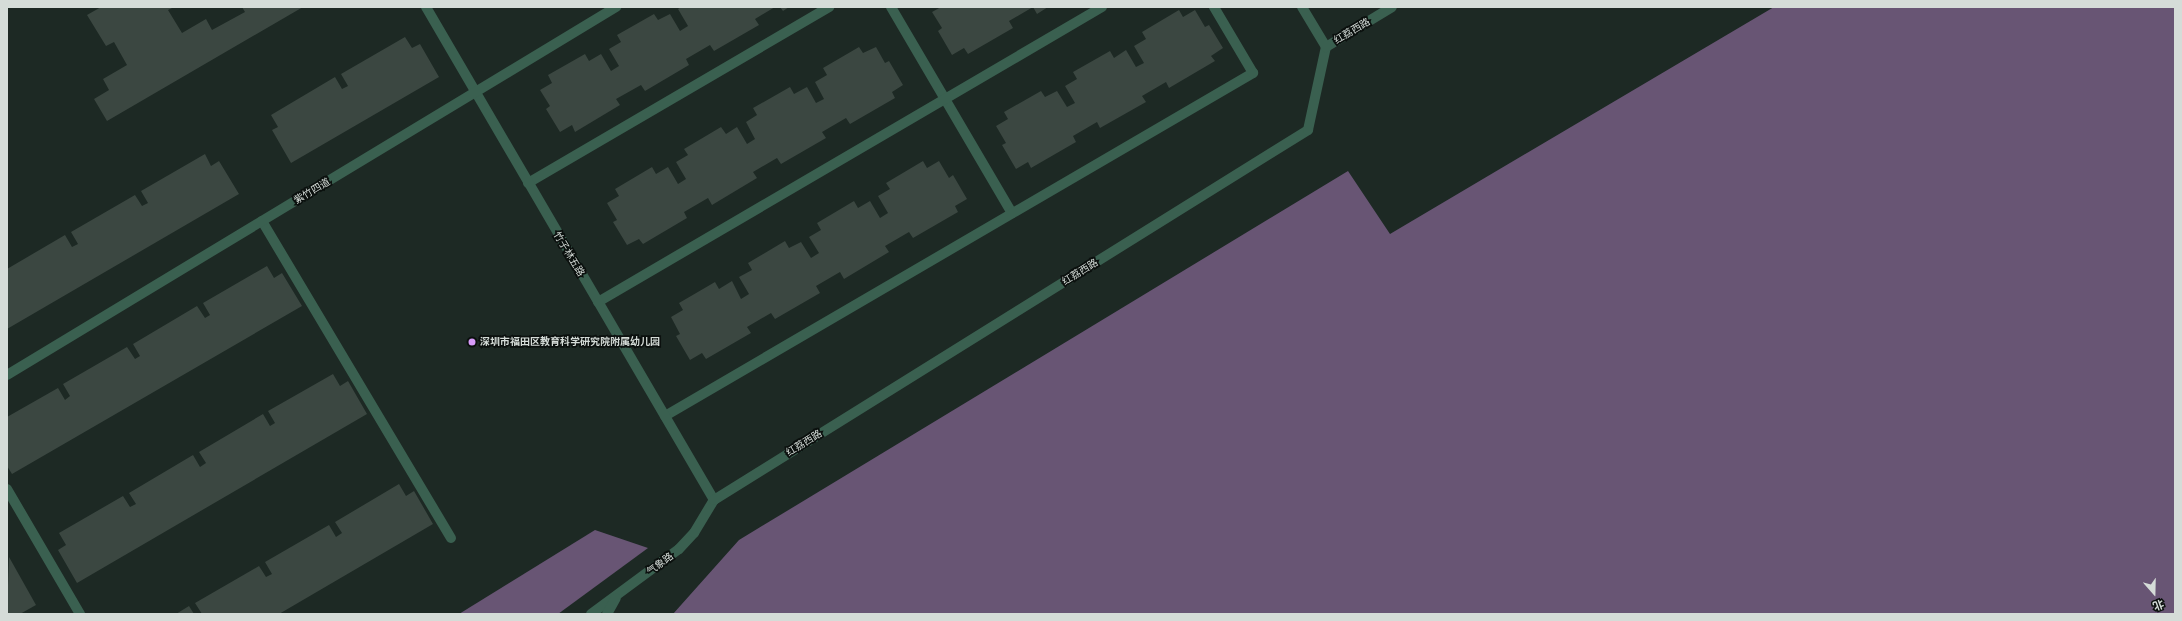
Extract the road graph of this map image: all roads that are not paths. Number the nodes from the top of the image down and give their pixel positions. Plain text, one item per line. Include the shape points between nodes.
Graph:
1 (426, 7) edge
2 (616, 7) edge
3 (830, 7) edge
4 (891, 7) edge
5 (1102, 7) edge
6 (1214, 7) edge
7 (1302, 7) edge
8 (1392, 7) edge
9 (1326, 47) junction
10 (474, 93) junction
11 (945, 99) junction
12 (528, 183) junction
13 (1012, 213) junction
14 (262, 221) junction
15 (598, 302) junction
16 (7, 375) edge
17 (665, 416) junction
18 (7, 489) edge
19 (714, 500) junction
20 (451, 538) dead end
21 (618, 595) junction
22 (80, 614) edge
23 (591, 614) edge
24 (607, 614) edge

1 - 10 street, 竹子林五路
2 - 10 street, 紫竹四道
3 - 12 street
4 - 11 street
5 - 11 street
6 - 13 street via 1253,73
7 - 9 street
8 - 9 street, 红荔西路
9 - 19 street, 红荔西路 via 1308,130
10 - 12 street, 竹子林五路
10 - 14 street, 紫竹四道
11 - 13 street
11 - 15 street
12 - 15 street, 竹子林五路
13 - 17 street
14 - 16 street, 紫竹四道
14 - 20 street
15 - 17 street, 竹子林五路
17 - 19 street, 竹子林五路
18 - 22 street
19 - 21 street, 气象路 via 694,534 679,549
21 - 23 street, 气象路
21 - 24 street

